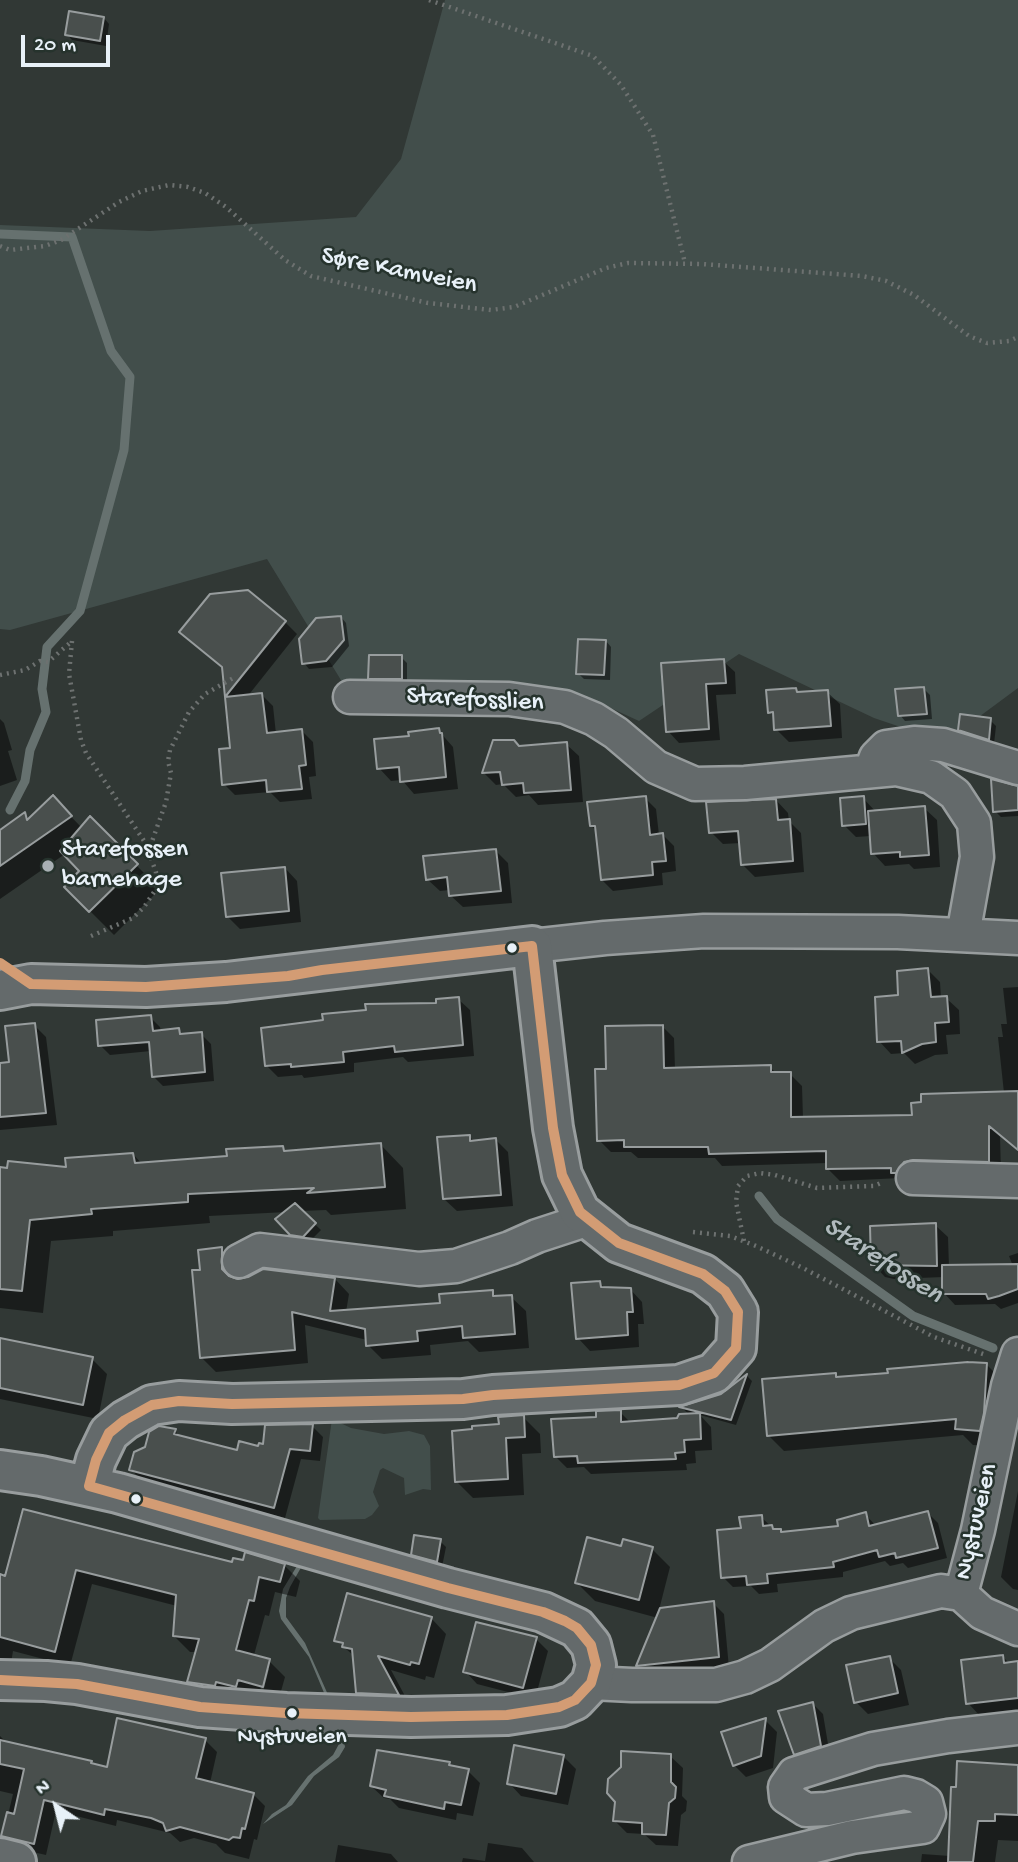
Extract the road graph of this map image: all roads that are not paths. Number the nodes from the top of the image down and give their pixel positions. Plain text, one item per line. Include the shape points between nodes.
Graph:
1 (350, 697) dead end
2 (1018, 768) edge
3 (872, 770) junction
4 (963, 935) junction
5 (1018, 938) edge
6 (532, 946) junction
7 (0, 963) edge
8 (15, 987) edge
9 (913, 1178) dead end
10 (1018, 1181) edge
11 (589, 1219) junction
12 (239, 1261) dead end
13 (1014, 1367) edge
14 (0, 1470) edge
15 (89, 1486) junction
16 (961, 1594) junction
17 (1018, 1629) edge
18 (0, 1680) edge
19 (592, 1683) junction
20 (1018, 1728) edge
21 (0, 1858) edge
22 (16, 1862) edge
23 (749, 1862) edge

1 - 3 street, Starefosslien via 509,699 565,707 616,733 656,767 695,784
2 - 3 street via 943,745 914,743 886,747
3 - 4 street, Starefosslien via 896,769 930,777 955,794 974,823 977,857
4 - 5 street
4 - 6 street via 704,931
6 - 8 street via 226,982
6 - 11 street via 562,1175 580,1212
7 - 8 street
9 - 10 street
11 - 12 street via 456,1266 419,1269 260,1250
11 - 15 street via 619,1243 703,1274 725,1291 738,1312 736,1348 713,1373 679,1385 463,1399 152,1405 109,1433
13 - 16 street, Nystuveien
14 - 15 street
15 - 19 street via 543,1612 577,1628 591,1645 596,1665
16 - 17 street via 982,1613
16 - 19 street, Nystuveien via 942,1591 851,1613 824,1626 770,1665 716,1685
18 - 19 street via 77,1684 200,1707 411,1717 507,1715 559,1707 575,1700
20 - 23 street via 873,1749 794,1774 785,1787 786,1797 806,1810 904,1793 926,1802 929,1814 923,1827 852,1837
21 - 22 street

